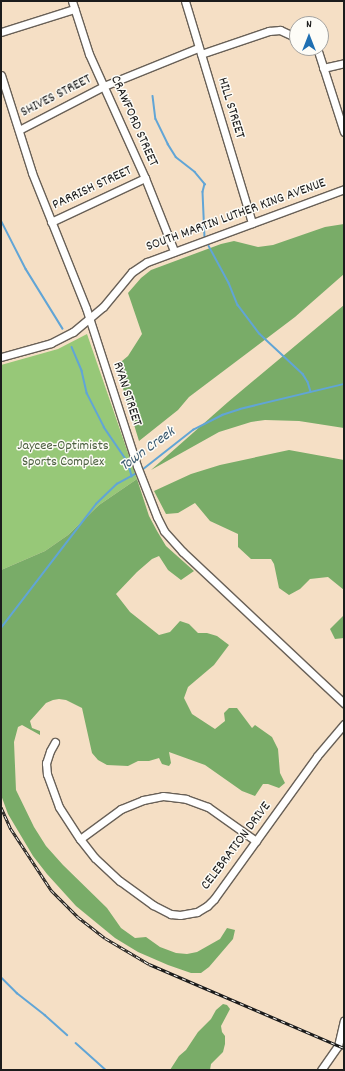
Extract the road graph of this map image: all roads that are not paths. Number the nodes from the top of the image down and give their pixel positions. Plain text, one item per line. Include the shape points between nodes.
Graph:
1 (72, 1) edge
2 (185, 1) edge
3 (74, 9) junction
4 (1, 32) edge
5 (289, 34) edge
6 (199, 51) junction
7 (319, 56) edge
8 (344, 63) edge
9 (323, 68) junction
10 (1, 75) edge
11 (104, 86) junction
12 (19, 130) junction
13 (344, 132) edge
14 (145, 178) junction
15 (344, 189) edge
16 (51, 222) junction
17 (252, 223) junction
18 (174, 251) junction
19 (90, 319) junction
20 (1, 357) edge
21 (344, 703) edge
22 (344, 724) edge
23 (55, 742) dead end
24 (80, 839) junction
25 (256, 841) junction
26 (344, 1021) edge
27 (321, 1070) edge

1 - 3 street, CRAWFORD STREET
2 - 6 street, HILL STREET
3 - 4 street
3 - 11 street, CRAWFORD STREET via 89,54
5 - 6 street, SHIVES STREET via 280,30 269,31
6 - 11 street, SHIVES STREET
6 - 17 street, HILL STREET
7 - 9 street
8 - 9 street
9 - 13 street
10 - 12 street, RYAN STREET
11 - 12 street, SHIVES STREET
11 - 14 street, CRAWFORD STREET
12 - 16 street, RYAN STREET
14 - 16 street, PARRISH STREET
14 - 18 street, CRAWFORD STREET
15 - 17 street, SOUTH MARTIN LUTHER KING AVENUE
16 - 19 street, RYAN STREET
17 - 18 street, SOUTH MARTIN LUTHER KING AVENUE
18 - 19 street, SOUTH MARTIN LUTHER KING AVENUE via 152,259 136,269
19 - 20 street, SOUTH MARTIN LUTHER KING AVENUE via 57,341
19 - 21 street, RYAN STREET via 137,466 157,517 172,541
22 - 25 street, CELEBRATION DRIVE via 317,756
23 - 24 street, CELEBRATION DRIVE via 46,763 47,774 59,807
24 - 25 street via 121,809 143,800 163,796 186,799 208,807
24 - 25 street, CELEBRATION DRIVE via 95,858 120,881 152,905 171,914 180,915 197,912 207,906
26 - 27 street via 338,1046

